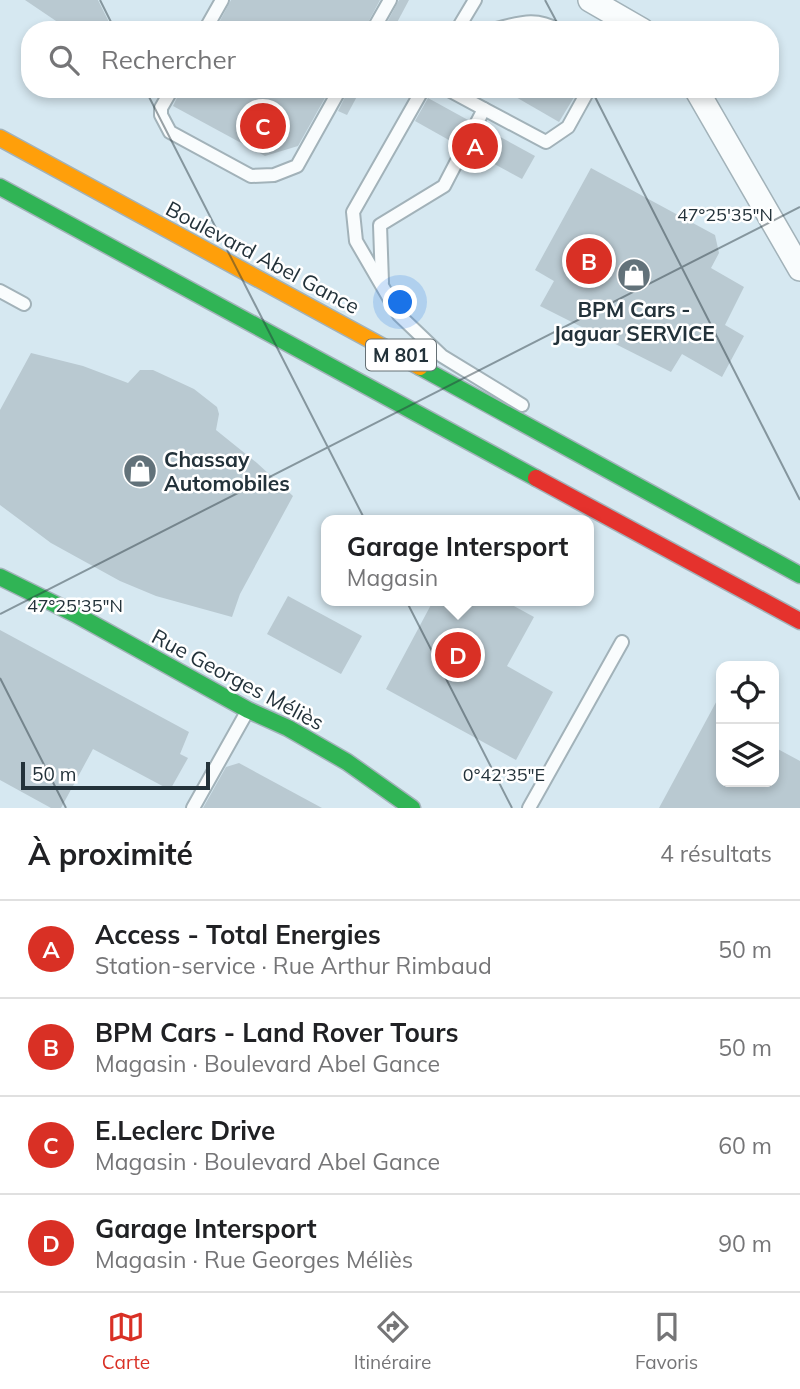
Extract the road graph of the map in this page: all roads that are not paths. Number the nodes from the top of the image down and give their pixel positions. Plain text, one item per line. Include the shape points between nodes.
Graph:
1 (222, 0) edge
2 (390, 0) edge
3 (474, 0) edge
4 (590, 0) edge
5 (210, 21) edge
6 (378, 21) edge
7 (462, 21) edge
8 (626, 21) edge
9 (167, 98) edge
10 (335, 98) edge
11 (418, 98) edge
12 (464, 98) edge
13 (584, 98) edge
14 (701, 98) edge
15 (484, 109) junction
16 (0, 138) edge
17 (0, 187) edge
18 (800, 270) edge
19 (382, 286) junction
20 (2, 294) edge
21 (24, 304) dead end
22 (588, 458) junction
23 (800, 575) edge
24 (0, 577) edge
25 (800, 621) edge
26 (622, 642) dead end
27 (248, 710) junction
28 (193, 808) edge
29 (412, 808) edge
30 (530, 808) edge

1 - 5 lane
2 - 6 lane
3 - 7 lane
4 - 8 street
9 - 10 lane via 161,115 170,132 251,176 274,175 297,166
11 - 19 lane via 353,212 356,241
12 - 15 lane
13 - 15 lane via 568,127 546,142
14 - 18 street
15 - 19 lane via 444,186 380,225
16 - 22 main road, Boulevard Abel Gance / M 801
17 - 25 main road, M 801
19 - 22 lane via 399,315 442,356 514,398
20 - 21 lane
22 - 23 main road, Boulevard Abel Gance / M 801
24 - 27 main road, Rue Georges Méliès
26 - 30 lane
27 - 28 lane
27 - 29 main road, Rue Georges Méliès via 347,762

